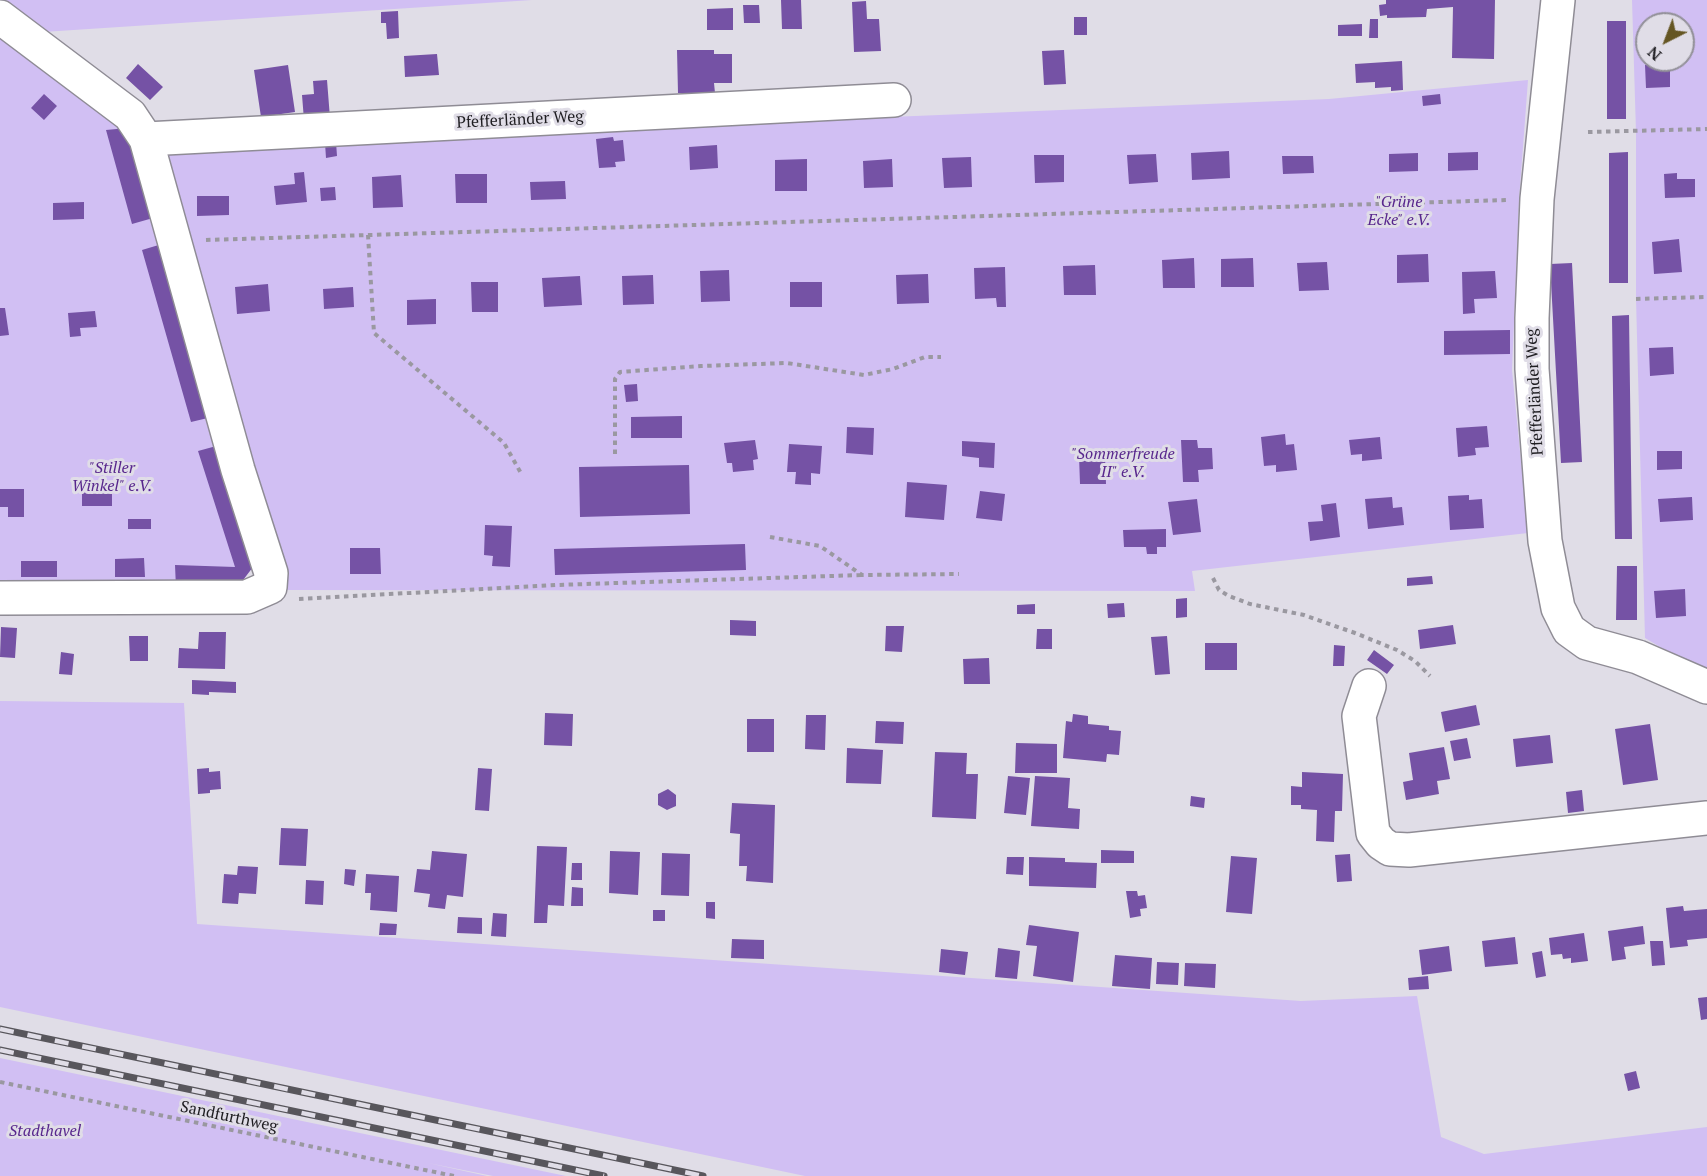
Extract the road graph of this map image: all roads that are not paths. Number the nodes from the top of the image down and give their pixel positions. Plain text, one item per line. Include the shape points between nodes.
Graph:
1 (1558, 0) edge
2 (0, 17) edge
3 (894, 100) dead end
4 (146, 139) junction
5 (0, 598) edge
6 (1369, 686) dead end
7 (1707, 687) edge
8 (1707, 818) edge

1 - 7 street, Pfefferländer Weg via 1537,199 1532,318 1545,541 1558,608 1569,630 1587,644 1638,657
2 - 4 street via 130,115
3 - 4 street, Pfefferländer Weg
4 - 5 street via 238,470 280,593 246,597
6 - 8 street via 1359,716 1373,833 1390,849

